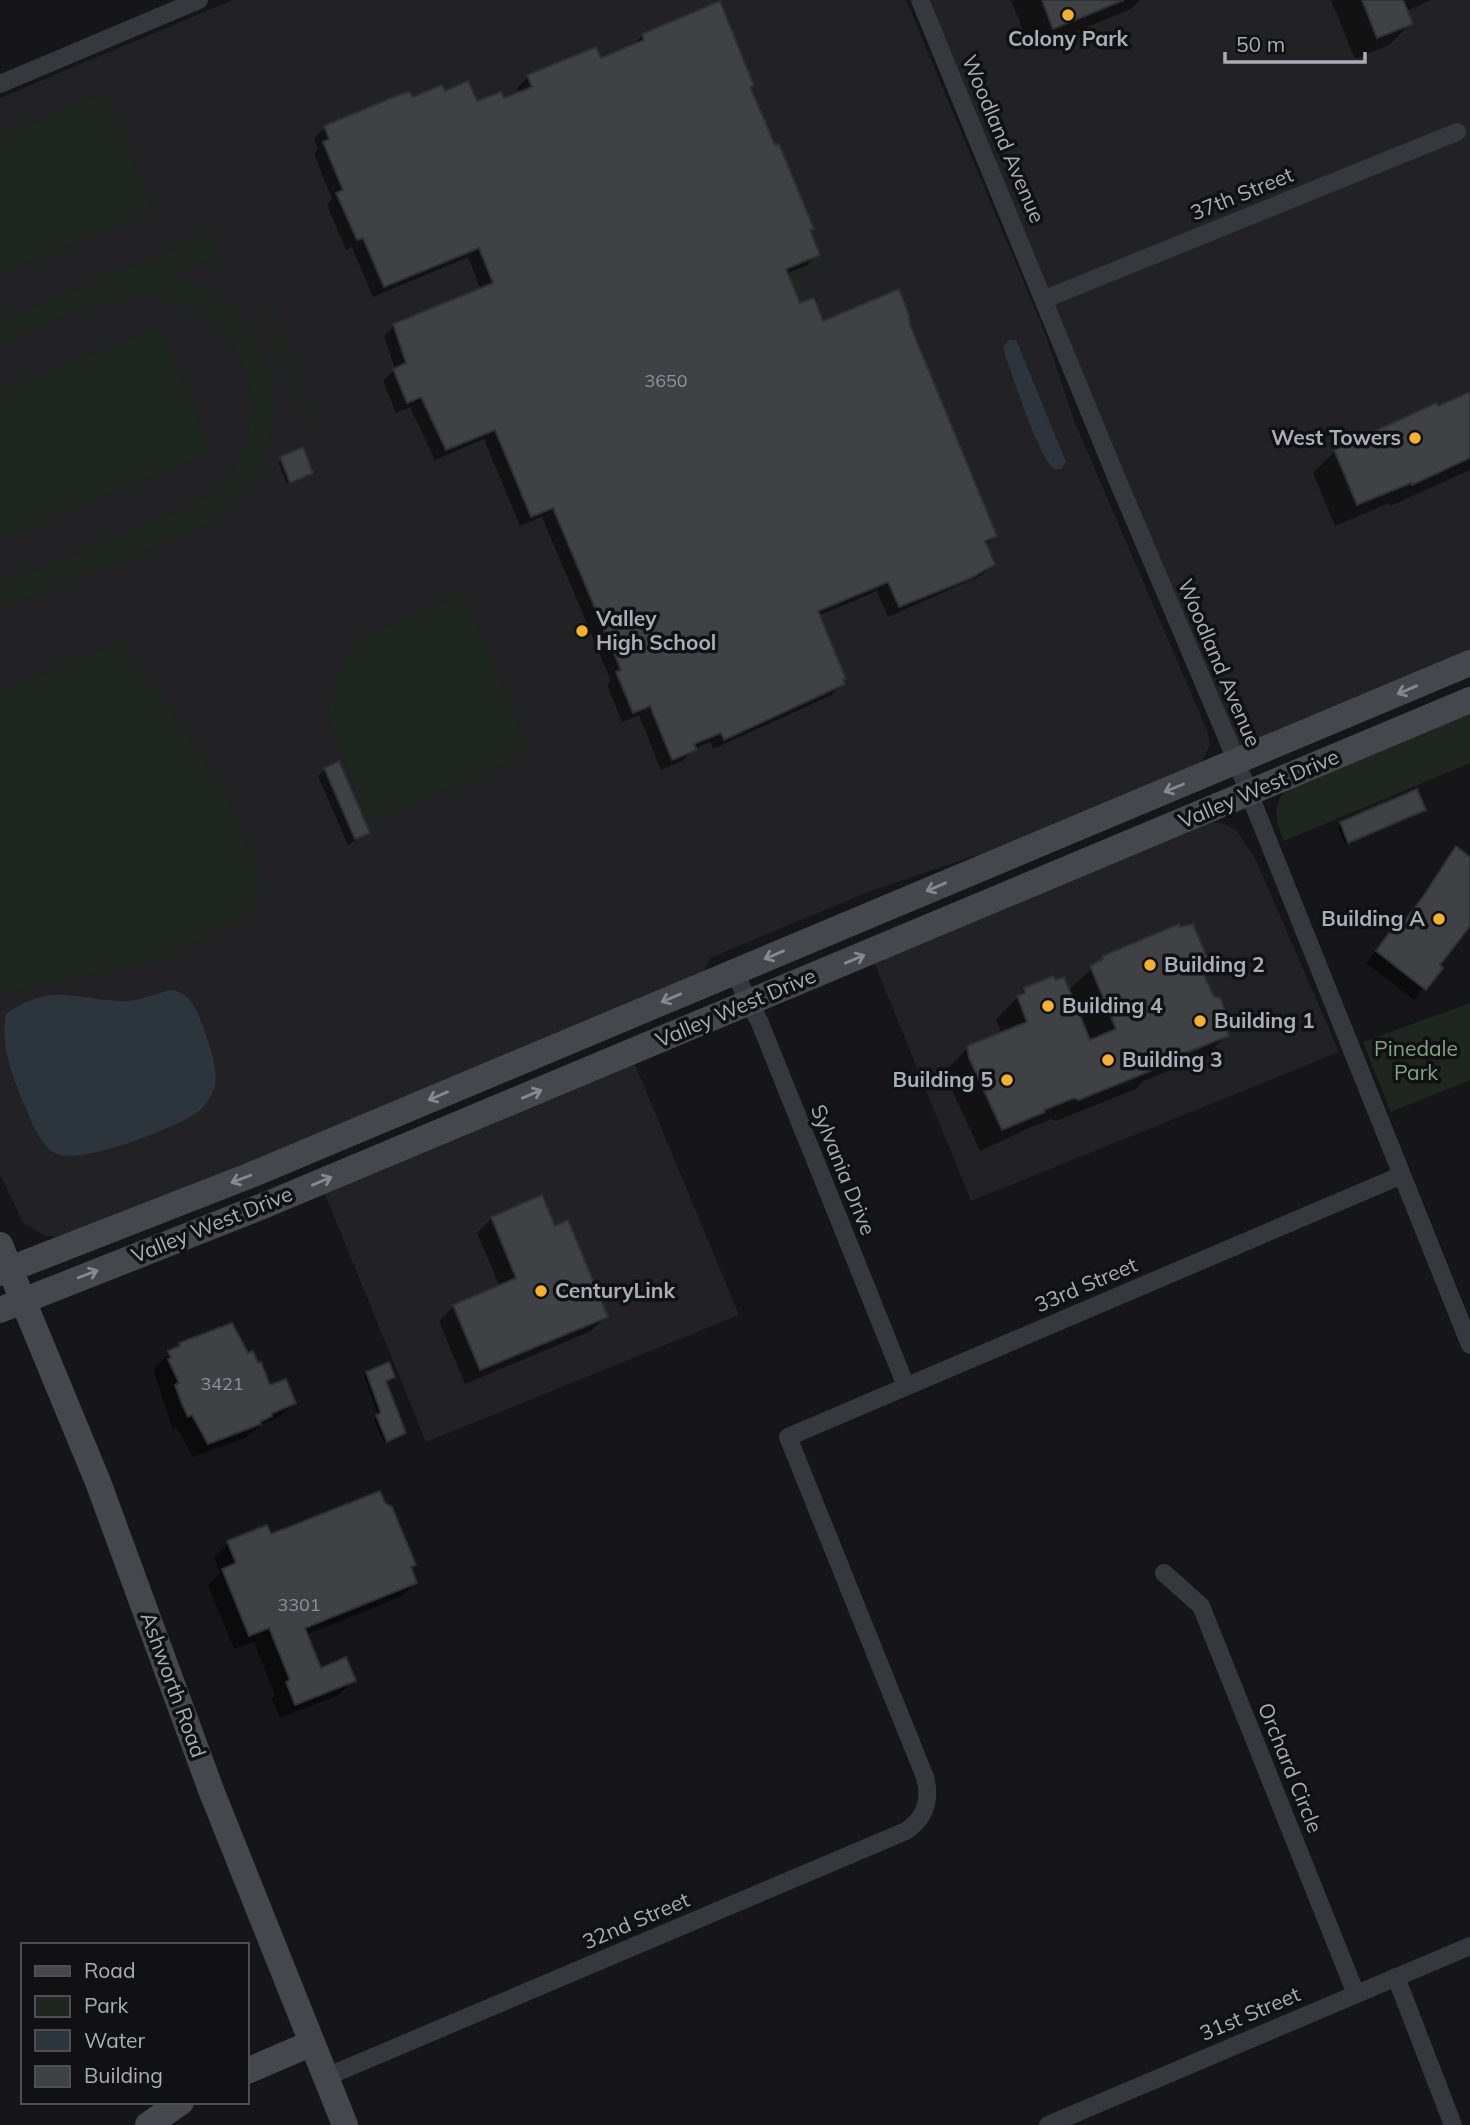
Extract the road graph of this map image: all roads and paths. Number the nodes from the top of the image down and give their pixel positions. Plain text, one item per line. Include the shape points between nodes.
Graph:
1 (199, 0) edge
2 (920, 0) edge
3 (0, 84) edge
4 (1457, 132) dead end
5 (1045, 299) junction
6 (1470, 663) edge
7 (1470, 700) edge
8 (1237, 762) junction
9 (1249, 793) junction
10 (734, 972) junction
11 (751, 1003) junction
12 (1402, 1175) junction
13 (4, 1262) edge
14 (24, 1300) junction
15 (1462, 1301) edge
16 (0, 1310) edge
17 (1470, 1345) edge
18 (906, 1386) junction
19 (1164, 1573) dead end
20 (925, 1777) joint
21 (1470, 1946) edge
22 (1396, 1977) junction
23 (1356, 1994) junction
24 (312, 2043) junction
25 (248, 2071) edge
26 (326, 2077) junction
27 (178, 2104) edge
28 (148, 2125) edge
29 (345, 2125) edge
30 (1048, 2125) edge
31 (1453, 2125) edge

1 - 3 street
2 - 5 street, Woodland Avenue
4 - 5 street, 37th Street
5 - 8 street, Woodland Avenue
6 -> 8 main road, Valley West Drive
7 - 9 main road, Valley West Drive
8 - 9 street, Woodland Avenue
8 -> 10 main road, Valley West Drive
11 -> 9 main road, Valley West Drive
9 - 12 street, Woodland Avenue
10 - 11 street, Sylvania Drive
10 -> 13 main road, Valley West Drive via 251,1175
14 -> 11 main road, Valley West Drive
11 - 18 street, Sylvania Drive
12 - 15 street, Woodland Avenue
12 - 18 street, 33rd Street
13 - 14 main road, Ashworth Road
14 - 16 main road, Valley West Drive
14 - 24 main road, Ashworth Road
15 - 17 street, Woodland Avenue
18 - 20 street, 33rd Street via 788,1437
19 - 23 street, Orchard Circle via 1201,1606
20 - 26 street, 32nd Street via 927,1805 906,1831
21 - 22 street, 31st Street
22 - 23 street, 31st Street
22 - 31 street
23 - 30 street, 31st Street
24 - 25 main road
24 - 26 main road, Ashworth Road
26 - 29 main road, Ashworth Road
27 - 28 main road

